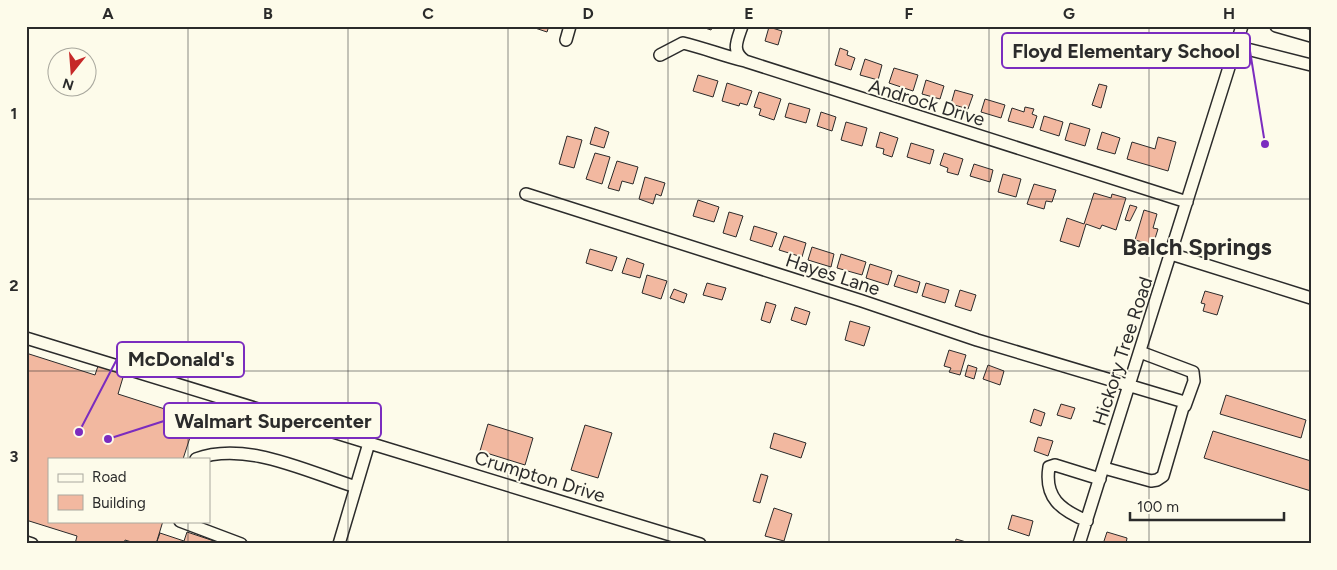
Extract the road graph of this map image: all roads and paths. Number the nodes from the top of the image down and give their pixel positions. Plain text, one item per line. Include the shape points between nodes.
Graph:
1 (570, 26) edge
2 (742, 26) edge
3 (1242, 26) edge
4 (1276, 26) edge
5 (1311, 36) edge
6 (566, 40) dead end
7 (1236, 46) junction
8 (660, 55) dead end
9 (745, 61) junction
10 (1311, 64) edge
11 (526, 194) dead end
12 (1187, 202) junction
13 (1171, 254) junction
14 (1311, 298) edge
15 (26, 338) edge
16 (1140, 352) junction
17 (1130, 385) junction
18 (1184, 406) junction
19 (369, 443) junction
20 (199, 458) edge
21 (1102, 474) junction
22 (356, 487) junction
23 (1087, 521) junction
24 (183, 522) edge
25 (26, 542) edge
26 (32, 544) edge
27 (241, 544) edge
28 (339, 544) edge
29 (700, 544) edge
30 (1079, 544) edge

1 - 6 street
2 - 9 street via 735,47 738,56
3 - 7 street, Hickory Tree Road
4 - 5 street
7 - 10 street
7 - 12 street, Hickory Tree Road
8 - 9 street, Androck Drive via 683,43
9 - 12 street, Androck Drive
11 - 17 street, Hayes Lane via 977,340
12 - 13 street, Hickory Tree Road
13 - 14 street
13 - 16 street, Hickory Tree Road
15 - 19 street, Crumpton Drive
16 - 17 street, Hickory Tree Road
16 - 18 street via 1193,372 1194,381
17 - 18 street, Hayes Lane via 1181,401
17 - 21 street, Hickory Tree Road
18 - 21 street via 1163,476 1151,481
19 - 22 street
19 - 29 street, Crumpton Drive
20 - 22 street via 209,454 249,453
21 - 23 street, Hickory Tree Road
21 - 23 street via 1054,465 1049,467 1048,478 1054,499 1061,509
22 - 28 street
23 - 30 street, Hickory Tree Road
24 - 27 street
25 - 26 street

